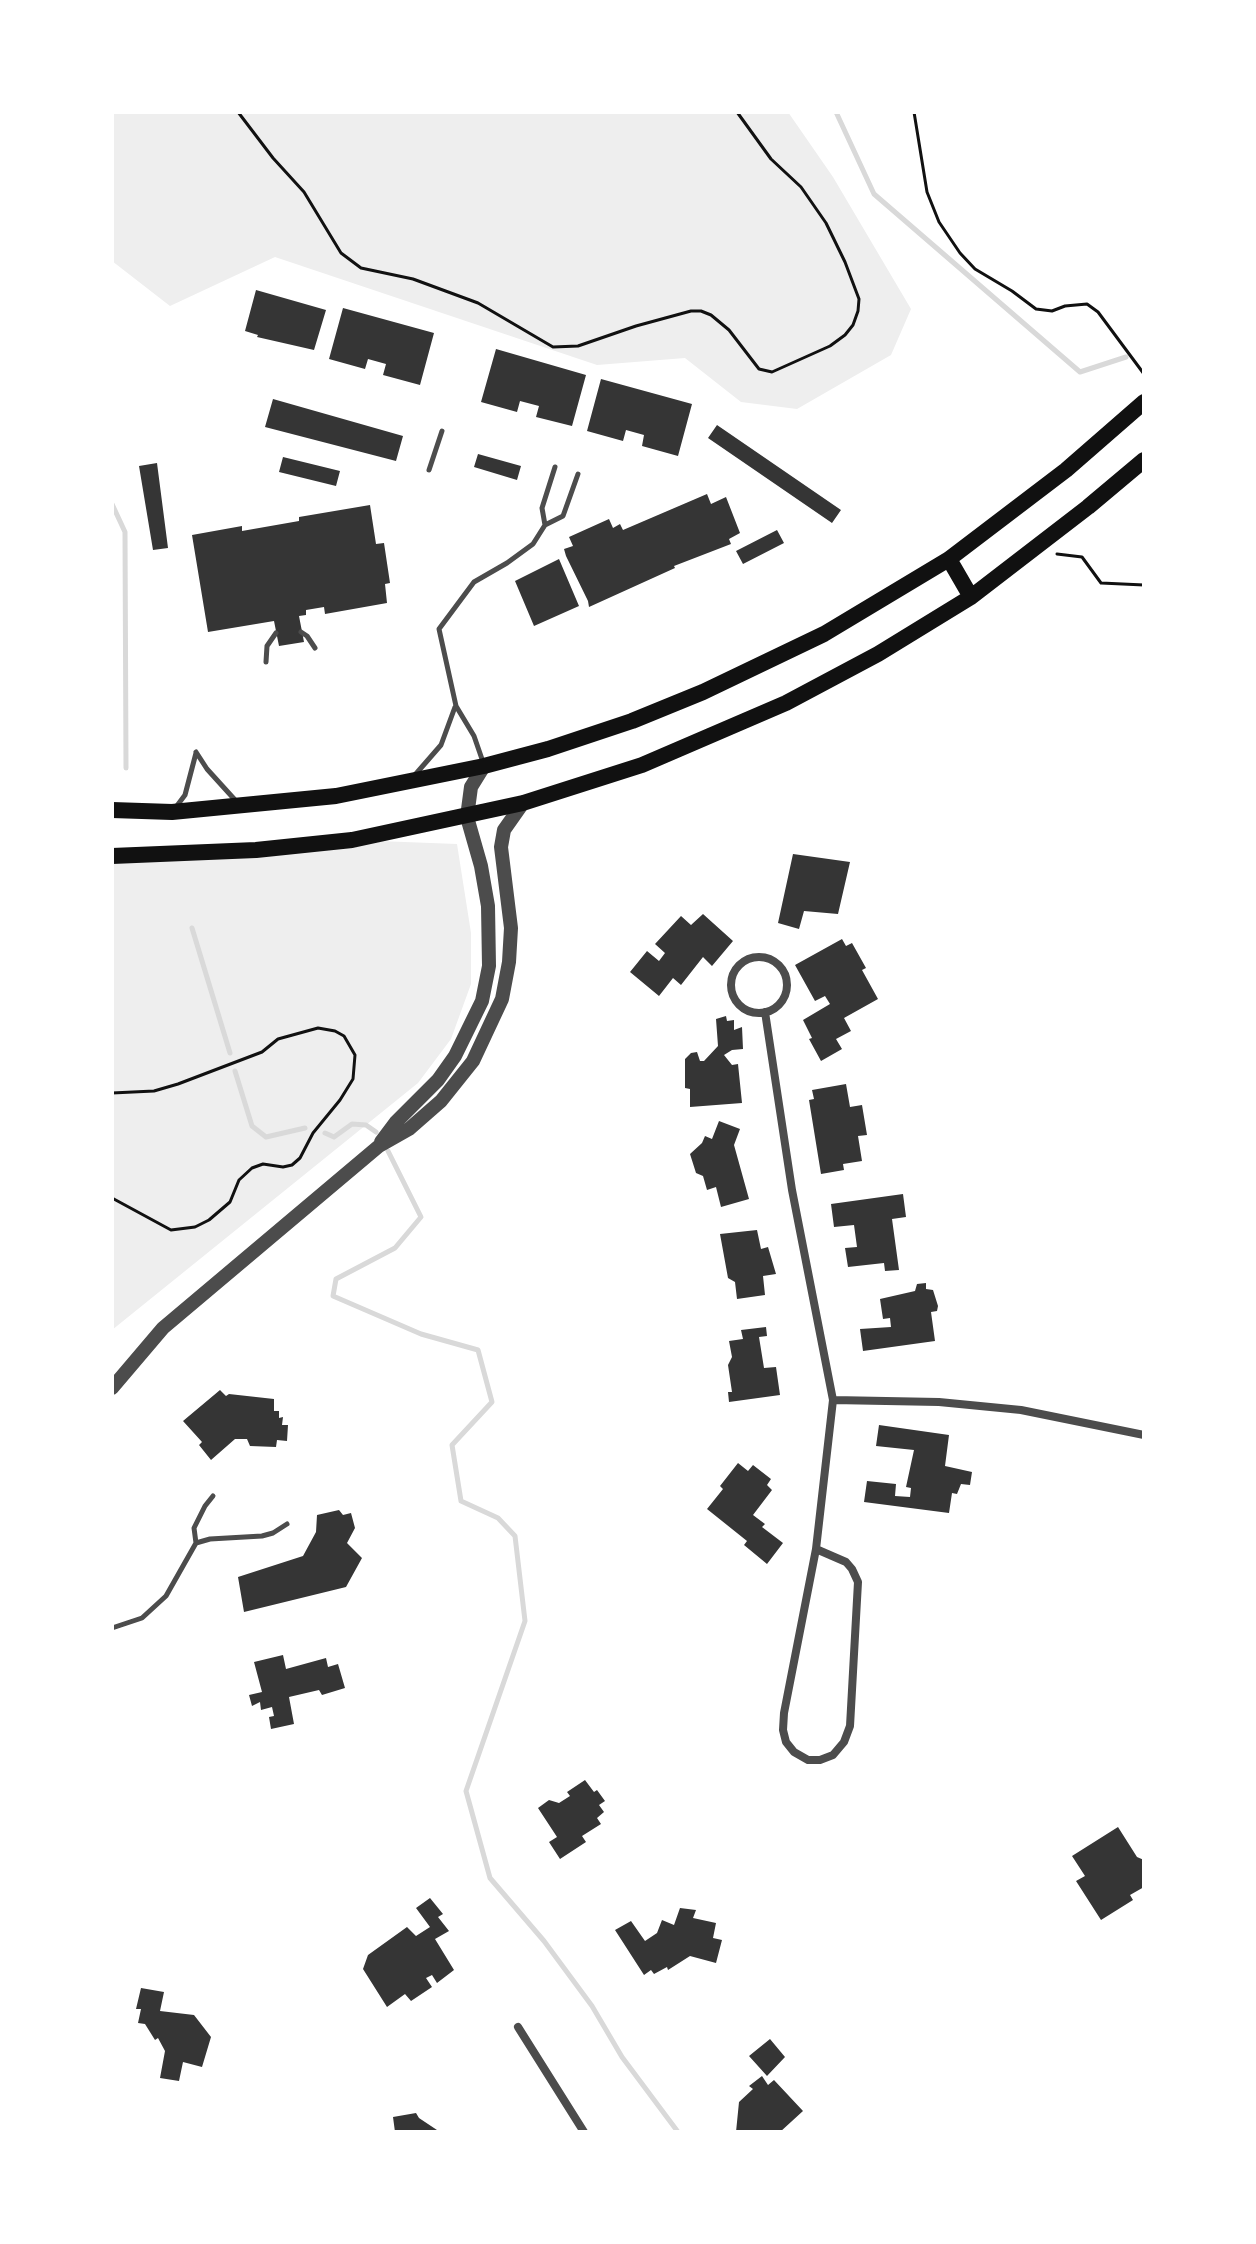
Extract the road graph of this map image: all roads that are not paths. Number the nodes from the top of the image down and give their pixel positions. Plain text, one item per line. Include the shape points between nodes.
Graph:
1 (1144, 402) edge
2 (442, 431) dead end
3 (1144, 460) edge
4 (555, 467) dead end
5 (429, 470) dead end
6 (578, 474) dead end
7 (545, 525) junction
8 (949, 559) junction
9 (971, 597) junction
10 (301, 632) dead end
11 (276, 633) dead end
12 (315, 648) dead end
13 (266, 662) dead end
14 (456, 706) junction
15 (484, 766) junction
16 (407, 783) junction
17 (523, 803) junction
18 (241, 806) junction
19 (112, 810) edge
20 (172, 812) junction
21 (467, 817) junction
22 (112, 856) edge
23 (765, 1012) junction
24 (379, 1146) junction
25 (112, 1388) edge
26 (833, 1400) junction
27 (1144, 1435) edge
28 (213, 1496) dead end
29 (287, 1524) dead end
30 (196, 1543) junction
31 (816, 1549) junction
32 (112, 1628) edge
33 (518, 2027) dead end
34 (584, 2132) edge

1 - 8 main road via 1045,487
2 - 5 lane
3 - 9 main road
4 - 7 lane via 542,508
6 - 7 lane via 563,516
7 - 14 lane via 533,544 474,582 439,629
8 - 9 main road
8 - 15 main road via 824,634 703,692 548,749
9 - 17 main road via 786,703 642,765
10 - 12 lane
11 - 13 lane via 267,646
14 - 15 lane
14 - 16 lane via 441,745
15 - 16 main road
15 - 21 street via 471,787
16 - 18 main road
17 - 21 main road
17 - 24 street via 504,830 501,847 511,928 502,999 473,1061 441,1101
18 - 20 main road
18 - 20 lane via 196,752 185,795
19 - 20 main road
21 - 22 main road via 352,840
21 - 24 street via 488,906 489,966 482,1001 438,1080
23 - 23 street via 786,994 785,975 773,960 754,958 734,974 732,991 740,1006
23 - 26 street via 792,1190
24 - 25 street via 163,1328
26 - 27 street via 1021,1410
26 - 31 street
28 - 30 lane via 194,1528
29 - 30 lane via 262,1536
30 - 32 lane via 166,1596 142,1618
31 - 31 street via 783,1730 794,1752 808,1760 833,1755 850,1726 858,1582 846,1562
33 - 34 street

